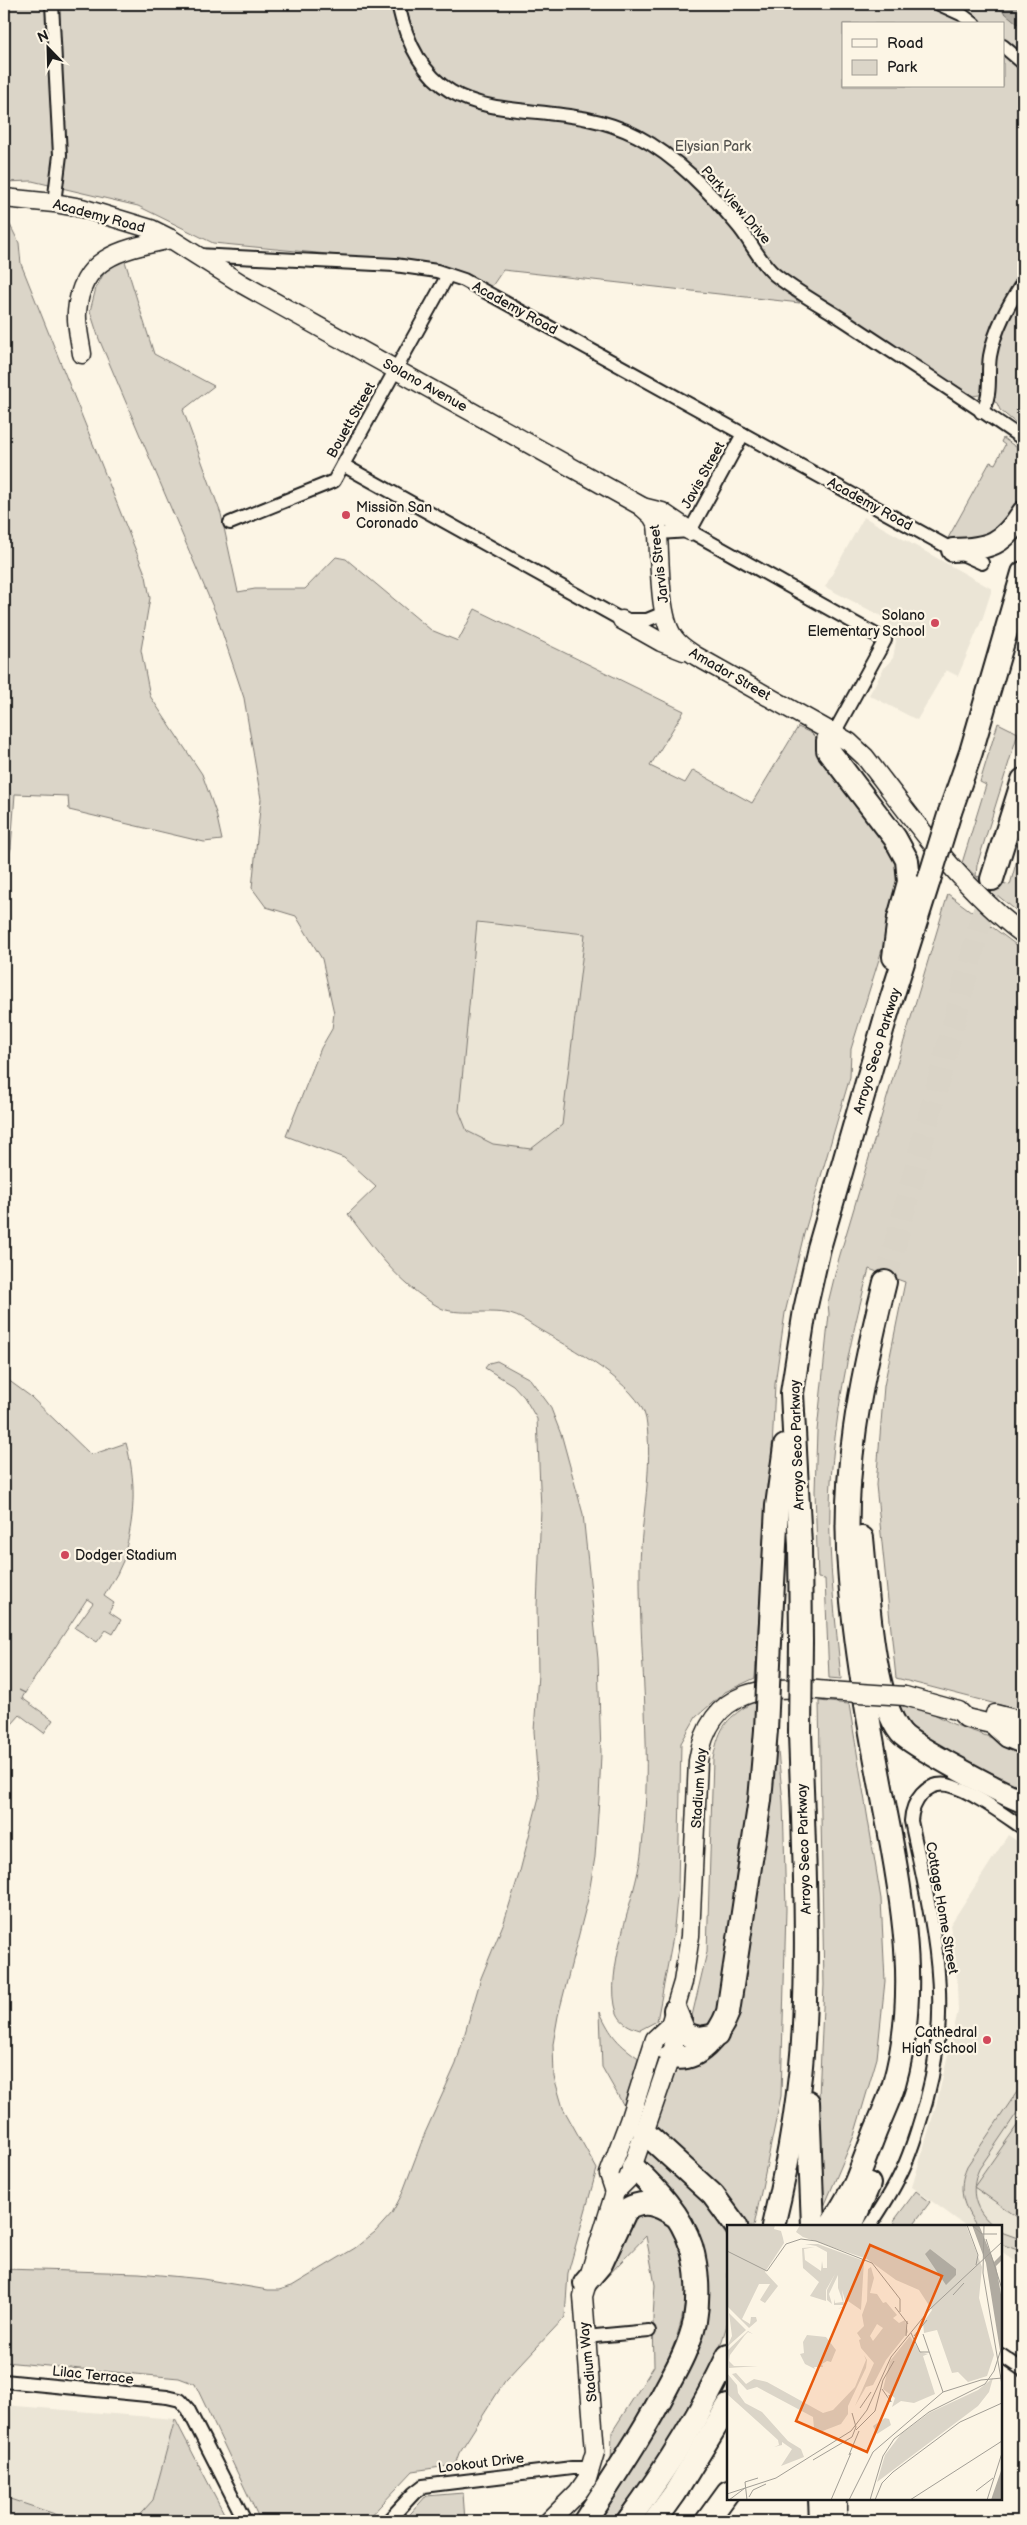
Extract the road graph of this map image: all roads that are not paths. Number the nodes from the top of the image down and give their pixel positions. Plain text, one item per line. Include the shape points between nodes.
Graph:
1 (52, 4) edge
2 (398, 4) edge
3 (939, 4) edge
4 (971, 22) edge
5 (1004, 47) edge
6 (1023, 64) edge
7 (4, 198) edge
8 (54, 203) junction
9 (171, 239) junction
10 (196, 255) junction
11 (448, 275) junction
12 (1023, 282) edge
13 (82, 354) dead end
14 (396, 369) junction
15 (981, 412) junction
16 (743, 434) junction
17 (1023, 439) edge
18 (343, 465) junction
19 (646, 511) junction
20 (1023, 513) edge
21 (230, 523) dead end
22 (690, 531) junction
23 (658, 533) junction
24 (953, 550) junction
25 (982, 564) dead end
26 (1020, 583) edge
27 (664, 613) junction
28 (622, 620) junction
29 (696, 656) junction
30 (834, 733) junction
31 (1023, 780) edge
32 (1023, 820) edge
33 (1001, 845) junction
34 (992, 879) tunnel mouth
35 (1023, 934) edge
36 (887, 1013) junction
37 (885, 1282) tunnel mouth
38 (792, 1393) junction
39 (852, 1451) junction
40 (959, 1711) junction
41 (1023, 1721) edge
42 (997, 1726) junction
43 (1023, 1732) edge
44 (1023, 1742) edge
45 (1023, 1801) edge
46 (1023, 1828) edge
47 (672, 2017) junction
48 (804, 2025) junction
49 (717, 2035) junction
50 (670, 2056) junction
51 (894, 2085) junction
52 (644, 2132) junction
53 (633, 2167) junction
54 (615, 2192) junction
55 (677, 2217) junction
56 (735, 2225) edge
57 (773, 2225) edge
58 (813, 2225) edge
59 (832, 2225) edge
60 (851, 2225) edge
61 (871, 2225) edge
62 (585, 2283) junction
63 (649, 2331) dead end
64 (585, 2337) junction
65 (1002, 2356) edge
66 (727, 2358) edge
67 (1023, 2370) edge
68 (4, 2381) edge
69 (727, 2408) edge
70 (591, 2468) junction
71 (727, 2493) edge
72 (820, 2500) edge
73 (838, 2500) edge
74 (245, 2521) edge
75 (388, 2521) edge
76 (549, 2521) edge
77 (585, 2521) edge
78 (628, 2521) edge
79 (655, 2521) edge
80 (707, 2521) edge
81 (821, 2521) edge
82 (837, 2521) edge

1 - 8 street via 60,155
2 - 15 street, Park View Drive via 409,43 424,68 461,99 498,108 580,117 608,125 658,148 682,166 738,226 773,273
3 - 4 street
5 - 6 street
7 - 8 main road, Academy Road
8 - 9 main road, Academy Road via 130,222
9 - 10 main road, Academy Road
9 - 13 main road via 113,254 86,278 76,314
10 - 11 street, Academy Road via 395,265
10 - 14 main road, Solano Avenue
11 - 14 street, Bouett Street
11 - 16 street, Academy Road via 464,280
12 - 15 street via 995,334 990,357 988,400
14 - 18 street, Bouett Street
14 - 19 main road, Solano Avenue
15 - 17 street, Park View Drive
16 - 22 street, Javis Street
16 - 24 street, Academy Road
18 - 21 street, Bouett Street via 334,481
18 - 28 street
19 - 22 main road, Solano Avenue via 662,512
19 - 23 main road, Jarvis Street
20 - 24 highway via 1011,532 1000,540 976,549
22 - 23 street
22 - 30 street via 885,640
23 - 27 main road, Jarvis Street
24 - 25 street, Academy Road
26 - 36 highway, Arroyo Seco Parkway, bridge via 971,752
27 - 28 street via 647,620
27 - 29 main road, Amador Street via 674,639
28 - 29 main road via 661,642
29 - 30 main road, Amador Street
30 - 35 main road, Amador Street via 865,757 972,891
30 - 36 highway via 828,740 828,750 895,838 910,871 899,918
31 - 33 highway
32 - 33 highway
33 - 34 highway
36 - 38 highway, Arroyo Seco Parkway via 819,1248
37 - 39 highway via 864,1367
38 - 48 highway, Arroyo Seco Parkway, bridge via 800,1545 800,1732 806,1937
38 - 49 highway, bridge via 777,1506 760,1800 728,2012
39 - 45 highway via 871,1623 880,1683 890,1717 909,1741
39 - 51 highway via 849,1577 907,1935 908,1992
40 - 41 main road, Stadium Way via 969,1708
40 - 42 main road, Stadium Way via 966,1718
40 - 47 main road, Stadium Way, bridge via 905,1696 787,1687 760,1690 730,1703 717,1715 705,1731 698,1761 690,1936 683,1982
42 - 43 main road, Stadium Way
42 - 44 highway via 1008,1736
46 - 61 street, Cottage Home Street via 989,1805 950,1786 926,1790 916,1800 911,1813 939,1963 941,2011 936,2062 912,2148 900,2177
47 - 49 highway via 686,2034 699,2038
47 - 50 main road, Stadium Way via 674,2046
47 - 54 main road, Stadium Way via 655,2039 609,2174
48 - 57 highway, Arroyo Seco Parkway via 794,2131
48 - 58 highway
49 - 50 highway via 710,2044 696,2052 675,2058
50 - 52 main road, Stadium Way
51 - 59 highway via 854,2185
51 - 60 highway via 887,2145
52 - 53 main road, Stadium Way
52 - 56 highway via 713,2196
53 - 54 main road, Stadium Way via 628,2179
53 - 55 highway via 664,2198
54 - 62 main road, Stadium Way
55 - 62 highway via 653,2203 626,2210 601,2264
55 - 77 highway via 696,2266 695,2322 662,2397
62 - 64 main road, Stadium Way
63 - 64 street
64 - 70 main road, Stadium Way via 596,2444
65 - 67 street
66 - 78 highway via 705,2404
68 - 74 street, Lilac Terrace via 180,2400
69 - 79 highway
70 - 75 street, Lookout Drive via 423,2486
70 - 76 main road, Stadium Way via 578,2492
71 - 80 highway
72 - 81 highway
73 - 82 main road

